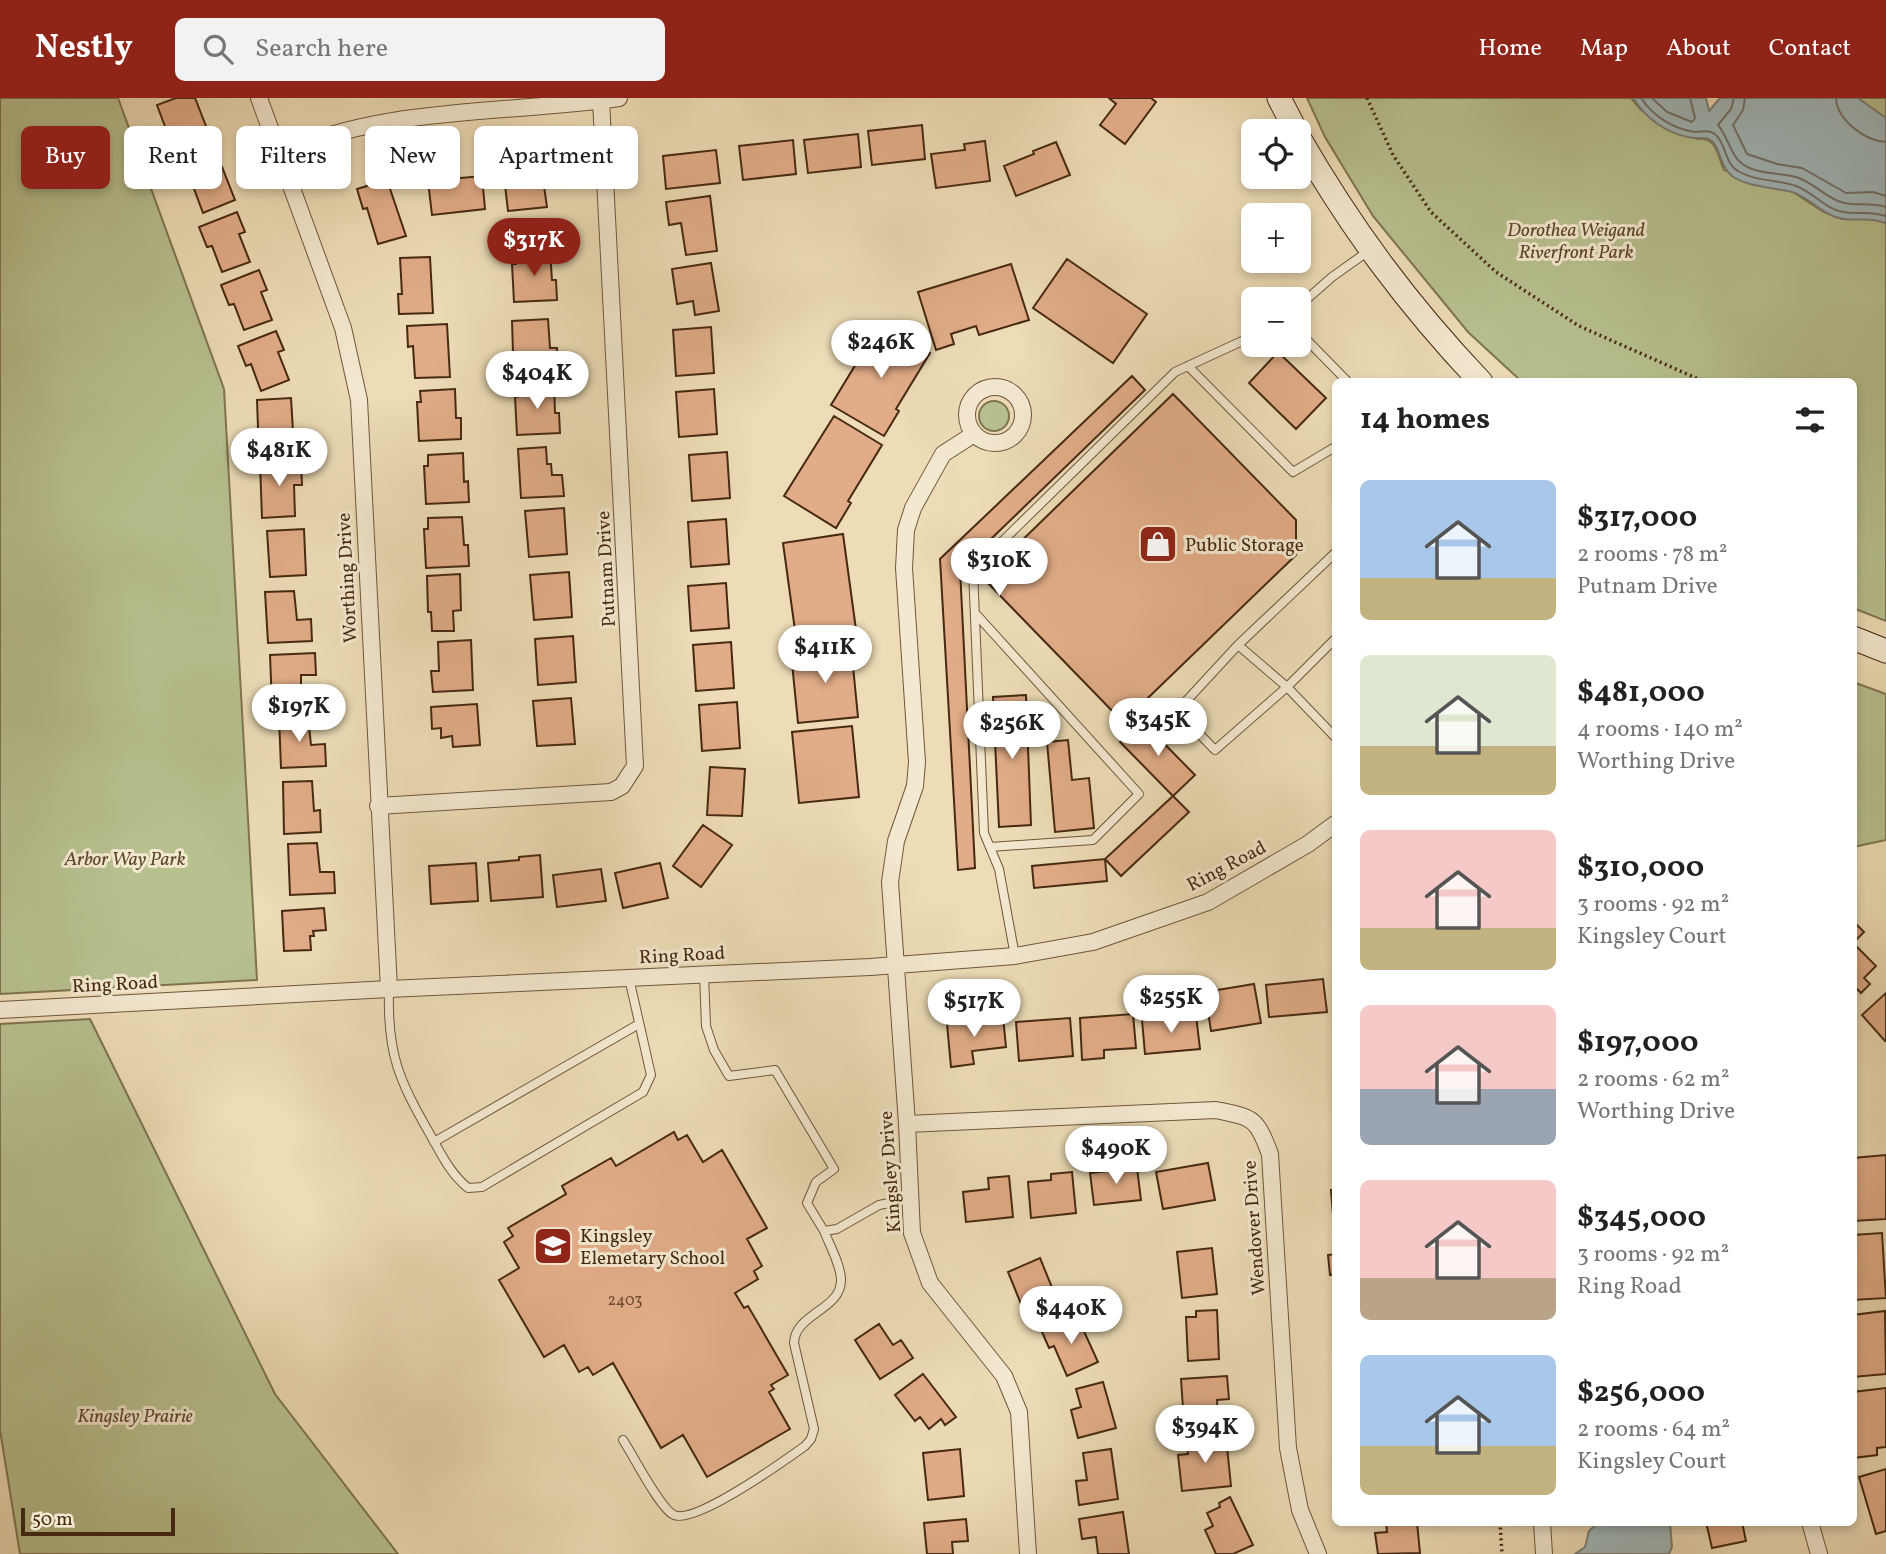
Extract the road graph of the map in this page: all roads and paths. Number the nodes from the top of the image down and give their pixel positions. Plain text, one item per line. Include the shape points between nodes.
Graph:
1 (259, 98) edge
2 (619, 98) edge
3 (1279, 98) edge
4 (1367, 98) edge
5 (601, 100) junction
6 (1290, 119) edge
7 (270, 126) edge
8 (351, 131) edge
9 (1311, 157) edge
10 (293, 189) edge
11 (1370, 250) junction
12 (1311, 296) edge
13 (1241, 342) edge
14 (1311, 344) edge
15 (1188, 366) junction
16 (1344, 378) edge
17 (1476, 378) edge
18 (1696, 378) edge
19 (974, 435) dead end
20 (1332, 449) edge
21 (1332, 556) edge
22 (975, 613) junction
23 (1857, 640) edge
24 (1332, 642) edge
25 (1238, 645) junction
26 (1886, 651) edge
27 (1287, 687) junction
28 (1332, 734) edge
29 (378, 806) junction
30 (1332, 826) edge
31 (990, 847) junction
32 (1014, 956) junction
33 (894, 965) junction
34 (705, 974) junction
35 (629, 978) junction
36 (389, 989) junction
37 (0, 1010) edge
38 (639, 1024) junction
39 (907, 1124) junction
40 (434, 1142) junction
41 (910, 1199) junction
42 (824, 1231) junction
43 (623, 1440) dead end
44 (1500, 1526) edge
45 (1542, 1526) edge
46 (1811, 1526) edge
47 (1028, 1554) edge
48 (1318, 1554) edge
49 (1502, 1554) edge
50 (1544, 1554) edge
51 (1819, 1554) edge

1 - 7 street, Worthing Drive
2 - 5 street
3 - 6 main road
4 - 18 path via 1393,155 1431,212 1496,272 1579,326
5 - 8 street via 399,120
5 - 29 street, Putnam Drive via 635,766 622,786 611,792
9 - 11 main road
10 - 29 street, Worthing Drive via 343,328 359,400
11 - 12 lane
11 - 17 main road
13 - 15 lane
14 - 16 lane
15 - 20 lane via 1293,472
15 - 22 lane via 1175,372 973,570
19 - 33 street, Kingsley Drive via 943,454 906,530 904,568 917,762 915,786 891,867
21 - 25 lane
22 - 31 lane via 984,833
22 - 31 lane via 1139,793 1093,840
23 - 26 main road
24 - 27 lane
25 - 27 lane
25 - 27 lane via 1177,711 1214,750
27 - 28 lane
29 - 36 street, Worthing Drive
30 - 32 street, Ring Road via 1208,902 1093,942
31 - 32 lane via 999,869
32 - 33 street, Ring Road
33 - 34 street, Ring Road
33 - 39 street, Kingsley Drive
34 - 35 street, Ring Road
34 - 42 lane via 706,1026 729,1076 775,1070 834,1169 816,1182 807,1203
35 - 36 street, Ring Road
35 - 38 lane
36 - 37 street, Ring Road
36 - 40 lane via 395,1065
38 - 40 lane
38 - 40 lane via 651,1075 643,1091 482,1186 468,1188 454,1177
39 - 41 street, Kingsley Drive
39 - 48 street, Wendover Drive via 1216,1110 1244,1115 1260,1126 1270,1154 1288,1448 1300,1510
41 - 42 lane via 879,1205 837,1229
41 - 47 street, Kingsley Drive via 912,1233 930,1283 1004,1376 1019,1412
42 - 43 lane via 841,1278 840,1288 824,1309 795,1333 814,1429 805,1446 705,1510 682,1517 673,1515 659,1499
44 - 49 path
45 - 50 street
46 - 51 street

